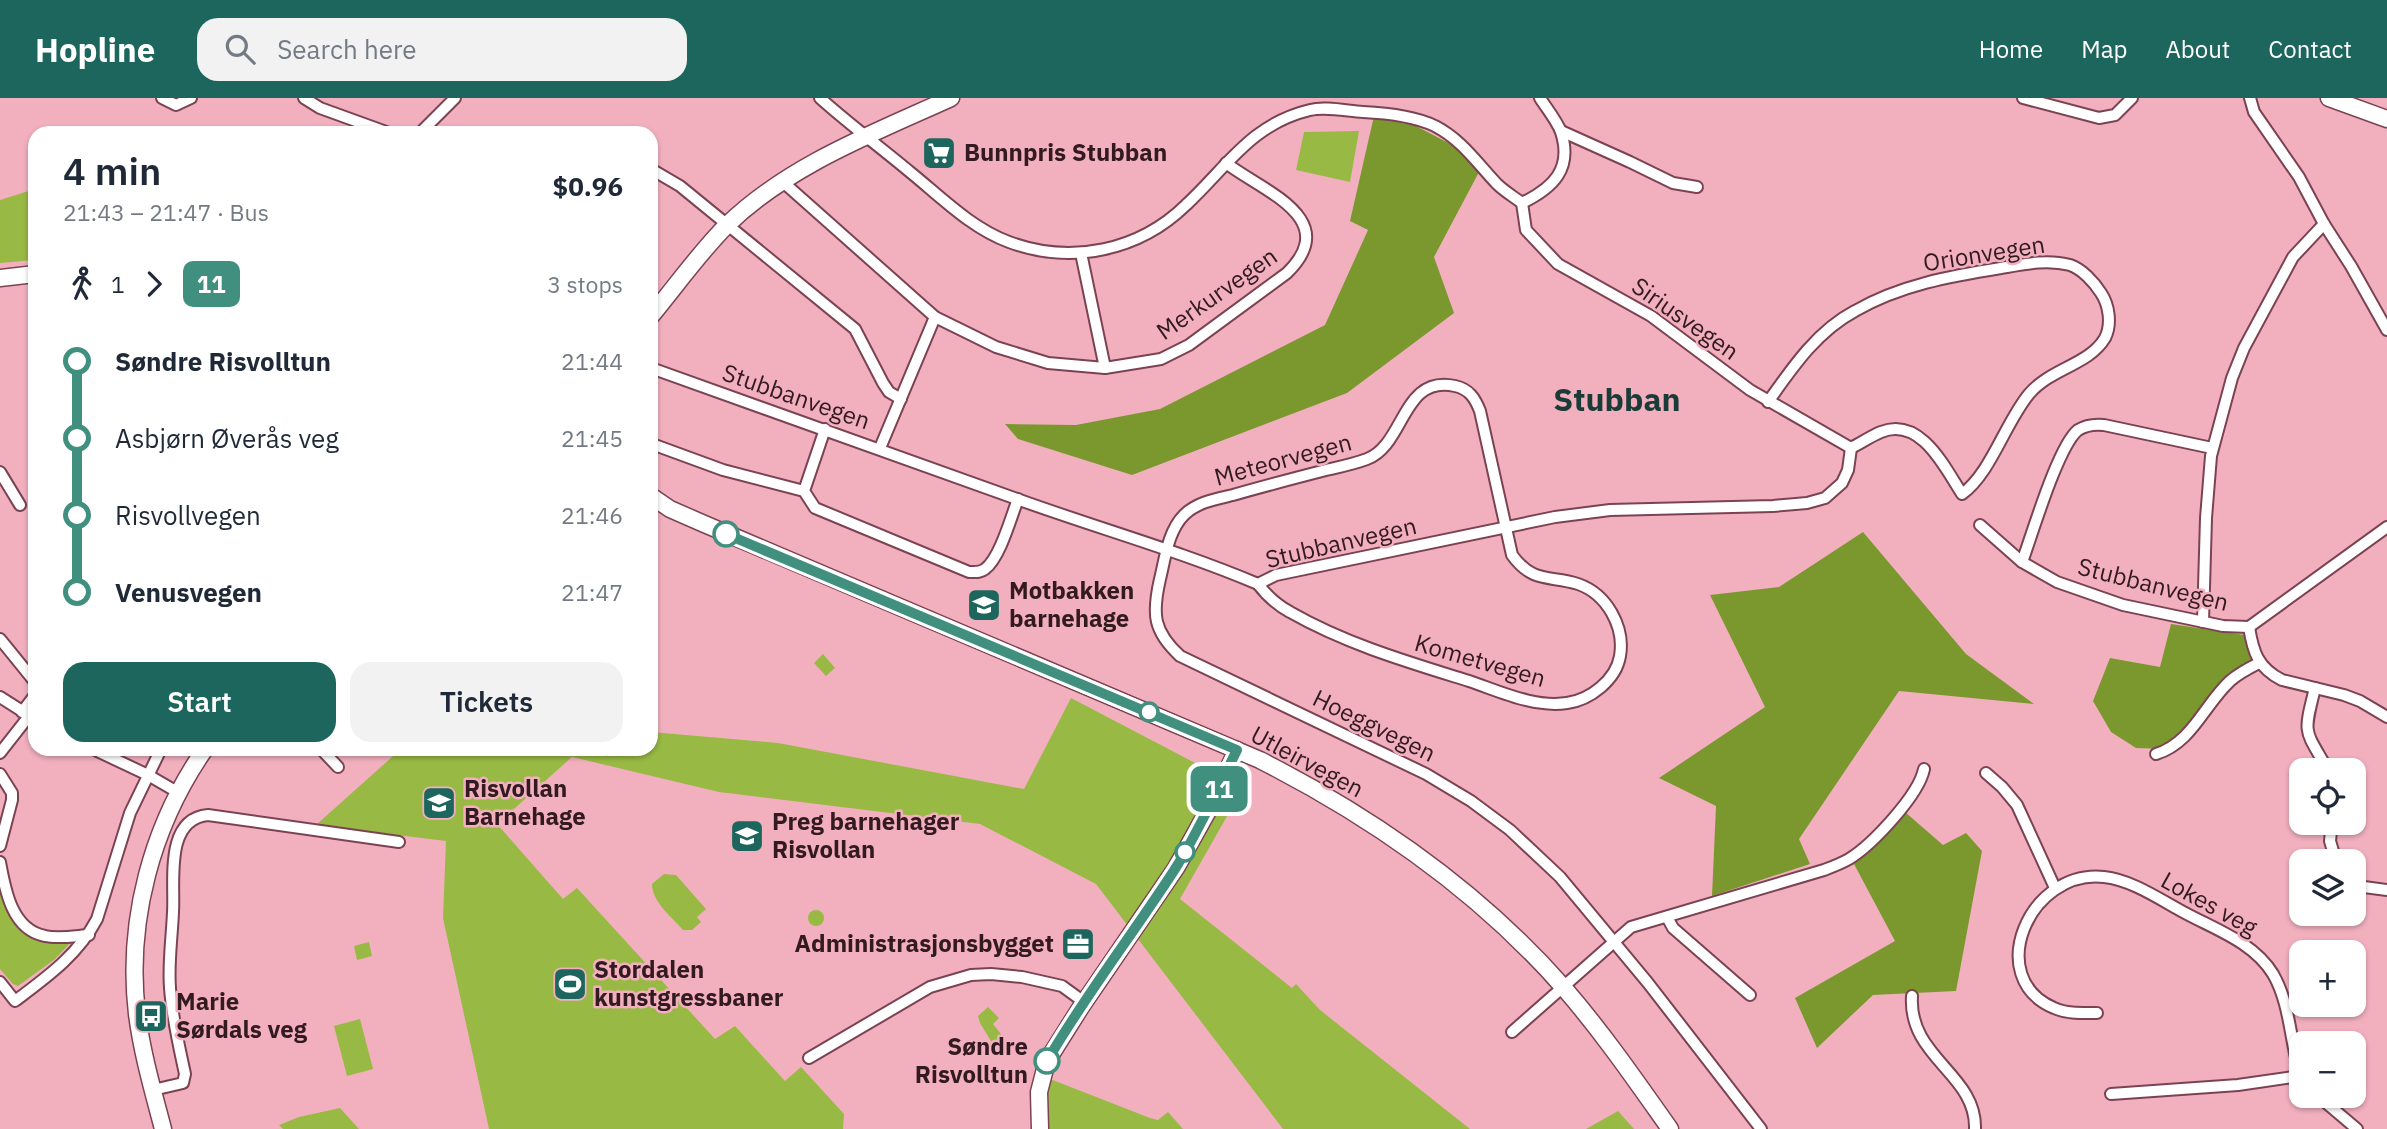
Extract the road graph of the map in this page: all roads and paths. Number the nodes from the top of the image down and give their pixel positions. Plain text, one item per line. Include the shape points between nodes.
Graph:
1 (162, 98) edge
2 (191, 98) edge
3 (304, 98) edge
4 (455, 98) edge
5 (820, 98) edge
6 (951, 98) edge
7 (1540, 98) edge
8 (2023, 98) edge
9 (2132, 98) edge
10 (2250, 98) edge
11 (2329, 98) edge
12 (2387, 119) edge
13 (370, 126) edge
14 (427, 126) edge
15 (1560, 131) junction
16 (867, 136) junction
17 (1226, 163) junction
18 (658, 173) edge
19 (783, 182) junction
20 (1697, 187) dead end
21 (1522, 203) junction
22 (2324, 224) junction
23 (727, 226) junction
24 (1082, 253) junction
25 (28, 275) edge
26 (0, 278) edge
27 (658, 308) edge
28 (934, 317) junction
29 (2387, 330) edge
30 (1105, 368) junction
31 (658, 371) edge
32 (901, 399) junction
33 (1768, 402) junction
34 (825, 429) junction
35 (658, 446) edge
36 (880, 448) junction
37 (1851, 448) junction
38 (2212, 448) junction
39 (0, 472) edge
40 (804, 491) junction
41 (1018, 499) junction
42 (658, 501) edge
43 (20, 505) dead end
44 (658, 507) edge
45 (670, 509) junction
46 (1980, 525) dead end
47 (1505, 526) junction
48 (2387, 527) edge
49 (1167, 549) junction
50 (2022, 562) junction
51 (1258, 584) junction
52 (2203, 622) junction
53 (2249, 627) junction
54 (0, 639) edge
55 (2259, 663) junction
56 (28, 673) edge
57 (2315, 688) junction
58 (0, 697) edge
59 (28, 715) edge
60 (28, 717) edge
61 (2387, 717) edge
62 (1237, 750) junction
63 (0, 752) edge
64 (2156, 754) dead end
65 (108, 756) edge
66 (158, 756) edge
67 (201, 756) edge
68 (328, 756) edge
69 (2322, 758) edge
70 (338, 767) dead end
71 (1924, 769) dead end
72 (1986, 773) dead end
73 (0, 774) edge
74 (148, 775) junction
75 (179, 793) junction
76 (399, 842) dead end
77 (0, 846) edge
78 (0, 862) edge
79 (2366, 887) edge
80 (2056, 888) junction
81 (2387, 890) edge
82 (1667, 917) junction
83 (89, 935) junction
84 (1615, 942) junction
85 (0, 982) edge
86 (1564, 988) junction
87 (1750, 995) dead end
88 (1912, 996) dead end
89 (1084, 1002) junction
90 (2096, 1013) dead end
91 (2290, 1031) edge
92 (1512, 1032) dead end
93 (809, 1058) dead end
94 (2289, 1078) edge
95 (153, 1090) junction
96 (2111, 1094) dead end
97 (2332, 1108) edge
98 (163, 1129) edge
99 (1040, 1129) edge
100 (1670, 1129) edge
101 (1761, 1129) edge
102 (1975, 1129) edge
103 (2357, 1129) edge

1 - 2 street via 176,106
3 - 13 street
4 - 14 street
5 - 16 street
6 - 16 main road
7 - 15 street
8 - 9 street via 2099,118 2115,115
10 - 22 street via 2254,113 2299,177
11 - 12 main road
15 - 20 street via 1673,183
15 - 21 street via 1564,154 1559,175 1541,194
16 - 19 main road
16 - 24 street via 996,237 1052,253
17 - 21 street via 1245,143 1279,121 1312,109 1377,113 1435,126 1464,146 1498,186
17 - 24 street via 1187,205 1155,230 1118,246
17 - 30 street, Merkurvegen via 1280,197 1297,214 1306,233 1301,257 1287,273 1177,352 1149,362
18 - 23 street
19 - 23 main road
19 - 28 street, Merkurvegen
21 - 33 street, Siriusvegen via 1525,230 1558,264 1651,316
22 - 29 street
22 - 38 street via 2293,257 2244,348
23 - 27 main road
23 - 32 street via 855,329 883,383
24 - 30 street
25 - 26 main road
28 - 30 street, Merkurvegen via 1018,355
28 - 32 street
31 - 34 street, Stubbanvegen
32 - 36 street
33 - 37 street, Siriusvegen
33 - 37 street, Orionvegen via 1820,337 1854,311 1895,292 1949,276 2036,262 2073,266 2104,298 2109,314 2105,337 2082,360 2039,383 2014,414 1974,485 1962,494 1916,434 1884,430
34 - 36 street, Stubbanvegen
34 - 40 street
35 - 40 street via 723,470
36 - 41 street, Stubbanvegen
37 - 47 street, Stubbanvegen via 1842,483 1825,498 1807,503 1609,510
38 - 50 street via 2105,425 2079,430 2063,452
38 - 52 street
39 - 43 street
40 - 41 street via 816,508 969,572 987,568 994,559
41 - 49 street, Stubbanvegen
42 - 45 main road, Utleirvegen
44 - 45 main road, Utleirvegen
45 - 62 main road, Utleirvegen
46 - 50 street, Stubbanvegen
47 - 49 street, Meteorvegen via 1477,402 1467,391 1447,385 1430,388 1413,400 1392,438 1367,460 1201,504 1182,516
47 - 51 street, Stubbanvegen via 1276,576
47 - 51 street, Kometvegen via 1519,565 1546,579 1578,584 1612,611 1620,659 1613,674 1587,697 1568,703 1528,701 1378,652 1287,611
48 - 53 street, Stubbanvegen
49 - 51 street, Stubbanvegen
49 - 84 street, Hoeggvegen via 1154,610 1163,637 1180,656 1399,760 1471,801 1560,877
50 - 52 street, Stubbanvegen via 2090,594
52 - 53 street, Stubbanvegen
53 - 55 street
54 - 56 street
55 - 57 street via 2282,680
55 - 64 street via 2228,682 2183,739
57 - 61 street via 2360,701
57 - 69 street via 2306,730
58 - 59 street
60 - 63 street
62 - 86 main road, Utleirvegen via 1322,793 1402,844 1491,914
62 - 89 main road via 1176,868
65 - 74 street
66 - 74 street
67 - 75 main road
68 - 70 street
71 - 82 street via 1910,798 1850,859
72 - 80 street via 2017,805
73 - 77 street via 12,800
74 - 75 street
74 - 83 street via 125,826
75 - 95 main road via 152,855 136,936 137,1014
76 - 95 street via 208,814 187,823 174,852 170,962 173,1017 185,1074 183,1083
78 - 83 street via 11,906 26,928 47,937
79 - 81 street
80 - 90 street, Lokes veg via 2037,904 2026,923 2019,949 2021,971 2032,992 2052,1007
80 - 91 street, Lokes veg via 2087,877 2113,878 2248,947 2269,968
82 - 84 street via 1631,927
82 - 87 street
83 - 85 street via 59,968 15,1001
84 - 86 street
84 - 101 street, Hoeggvegen
86 - 92 street
86 - 100 main road, Utleirvegen
88 - 102 street via 1920,1035 1966,1093
89 - 93 street via 1062,986 1022,977 990,974 948,979
89 - 99 main road via 1047,1061 1039,1092
94 - 96 street, Lokes veg
95 - 98 main road
97 - 103 street

